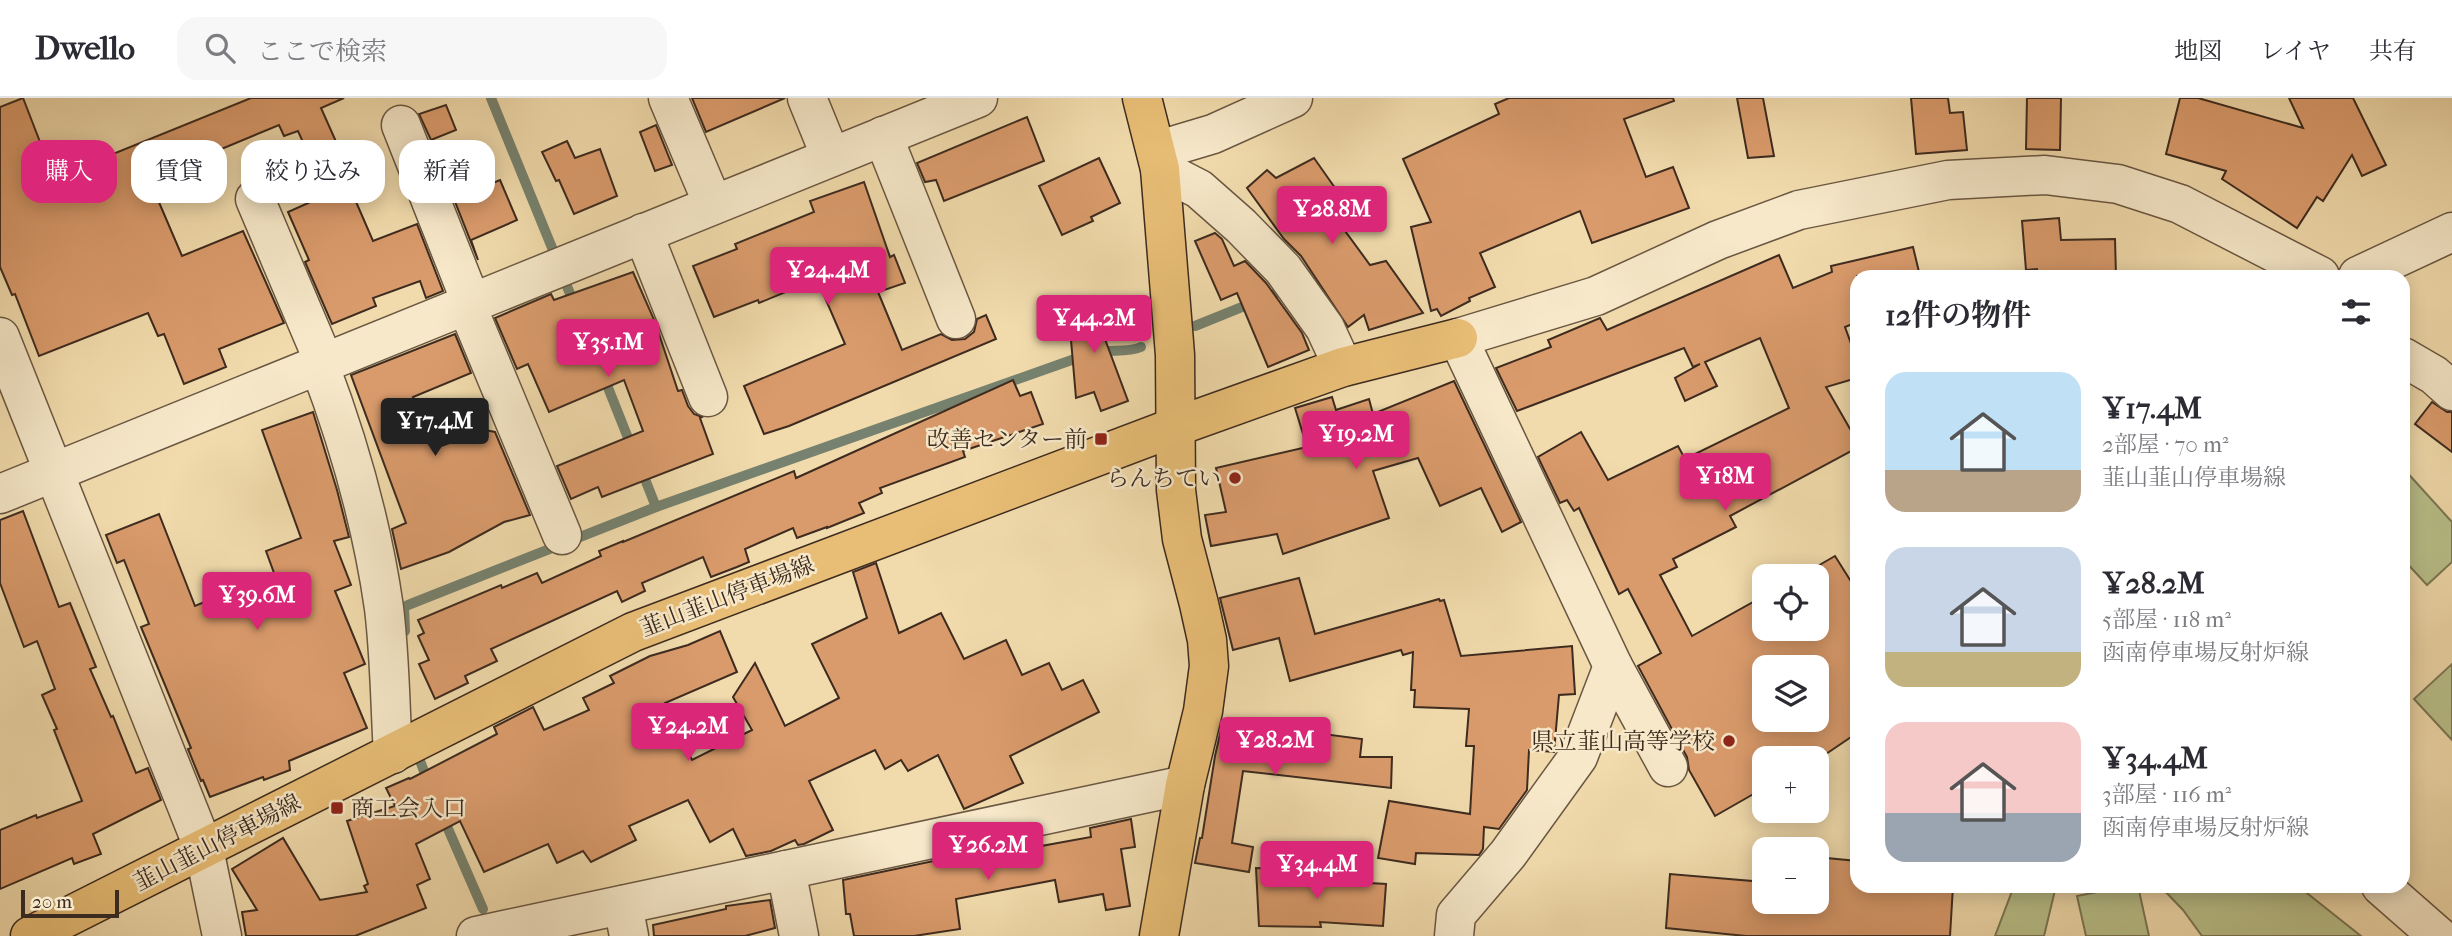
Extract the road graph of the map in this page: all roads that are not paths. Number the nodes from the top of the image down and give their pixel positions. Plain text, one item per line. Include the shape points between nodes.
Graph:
1 (668, 98) edge
2 (807, 98) edge
3 (978, 98) edge
4 (1142, 98) edge
5 (1293, 98) edge
6 (401, 125) dead end
7 (883, 136) junction
8 (831, 157) junction
9 (1158, 160) junction
10 (258, 203) edge
11 (713, 204) junction
12 (2452, 232) edge
13 (643, 233) junction
14 (2308, 270) edge
15 (2371, 270) edge
16 (469, 303) junction
17 (957, 319) dead end
18 (0, 337) edge
19 (1458, 338) junction
20 (2410, 361) edge
21 (321, 363) junction
22 (1343, 367) junction
23 (2452, 391) edge
24 (708, 397) dead end
25 (1174, 427) junction
26 (54, 472) junction
27 (0, 494) edge
28 (562, 535) dead end
29 (1613, 666) junction
30 (393, 754) junction
31 (1668, 767) dead end
32 (1185, 785) junction
33 (204, 849) junction
34 (786, 870) junction
35 (2389, 893) edge
36 (626, 920) edge
37 (30, 936) edge
38 (222, 936) edge
39 (476, 936) edge
40 (799, 936) edge
41 (1158, 936) edge
42 (1454, 936) edge
43 (2438, 936) edge

1 - 11 street
2 - 8 street
3 - 7 street
4 - 9 main road
5 - 9 street
6 - 16 street
7 - 8 street
7 - 17 street
8 - 11 street
9 - 22 street via 1199,189 1283,269 1325,328
9 - 25 main road via 1175,355
10 - 21 street
11 - 13 street
12 - 15 street
13 - 16 street
13 - 24 street
14 - 19 street via 2180,204 2118,184 2045,174 1948,180 1799,210 1718,240 1596,296
16 - 21 street
16 - 28 street
18 - 26 street
19 - 22 main road, 韮山韮山停車場線
19 - 29 street
20 - 23 street
21 - 26 street
21 - 30 street via 347,439 372,540 389,658
22 - 25 main road, 韮山韮山停車場線
25 - 30 main road, 韮山韮山停車場線 via 633,632
25 - 32 main road via 1182,539 1207,639 1209,666
26 - 27 street
26 - 33 street
29 - 31 street
29 - 42 street via 1578,757 1508,854 1456,915
30 - 33 main road, 韮山韮山停車場線
32 - 34 street
32 - 41 main road
33 - 37 main road, 韮山韮山停車場線
33 - 38 street
34 - 36 street
34 - 40 street
35 - 43 street
36 - 39 street

